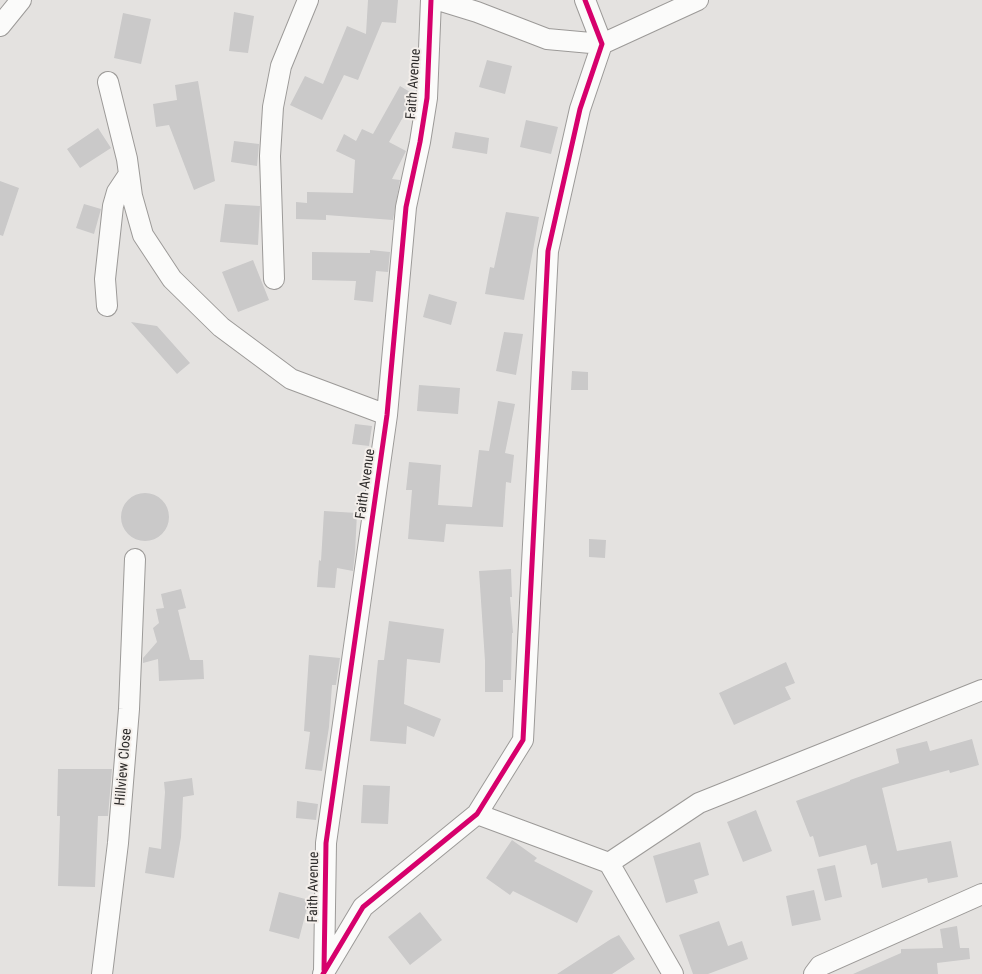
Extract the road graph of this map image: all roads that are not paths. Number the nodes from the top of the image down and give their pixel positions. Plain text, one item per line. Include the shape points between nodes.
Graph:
1 (22, 0) edge
2 (308, 0) edge
3 (430, 0) edge
4 (438, 0) edge
5 (585, 0) edge
6 (698, 0) edge
7 (0, 26) edge
8 (602, 44) junction
9 (108, 82) dead end
10 (129, 174) junction
11 (274, 279) dead end
12 (106, 306) dead end
13 (387, 415) junction
14 (135, 559) dead end
15 (982, 690) edge
16 (477, 814) junction
17 (609, 862) junction
18 (982, 894) edge
19 (324, 973) edge
20 (102, 974) edge
21 (673, 974) edge
22 (814, 974) edge

1 - 7 street
2 - 11 street via 281,66 273,107 270,156
3 - 13 street, Faith Avenue via 427,98 406,207
4 - 8 street via 547,38
5 - 8 street
6 - 8 street
8 - 16 street via 580,109 548,251 523,740
9 - 10 street
10 - 12 street via 117,192 113,206 105,279
10 - 13 street via 143,236 172,279 221,327 291,379
13 - 19 street, Faith Avenue via 326,843
14 - 20 street, Hillview Close via 129,710
15 - 17 street via 699,803
16 - 17 street
16 - 19 street via 363,907
17 - 21 street
18 - 22 street via 820,966

